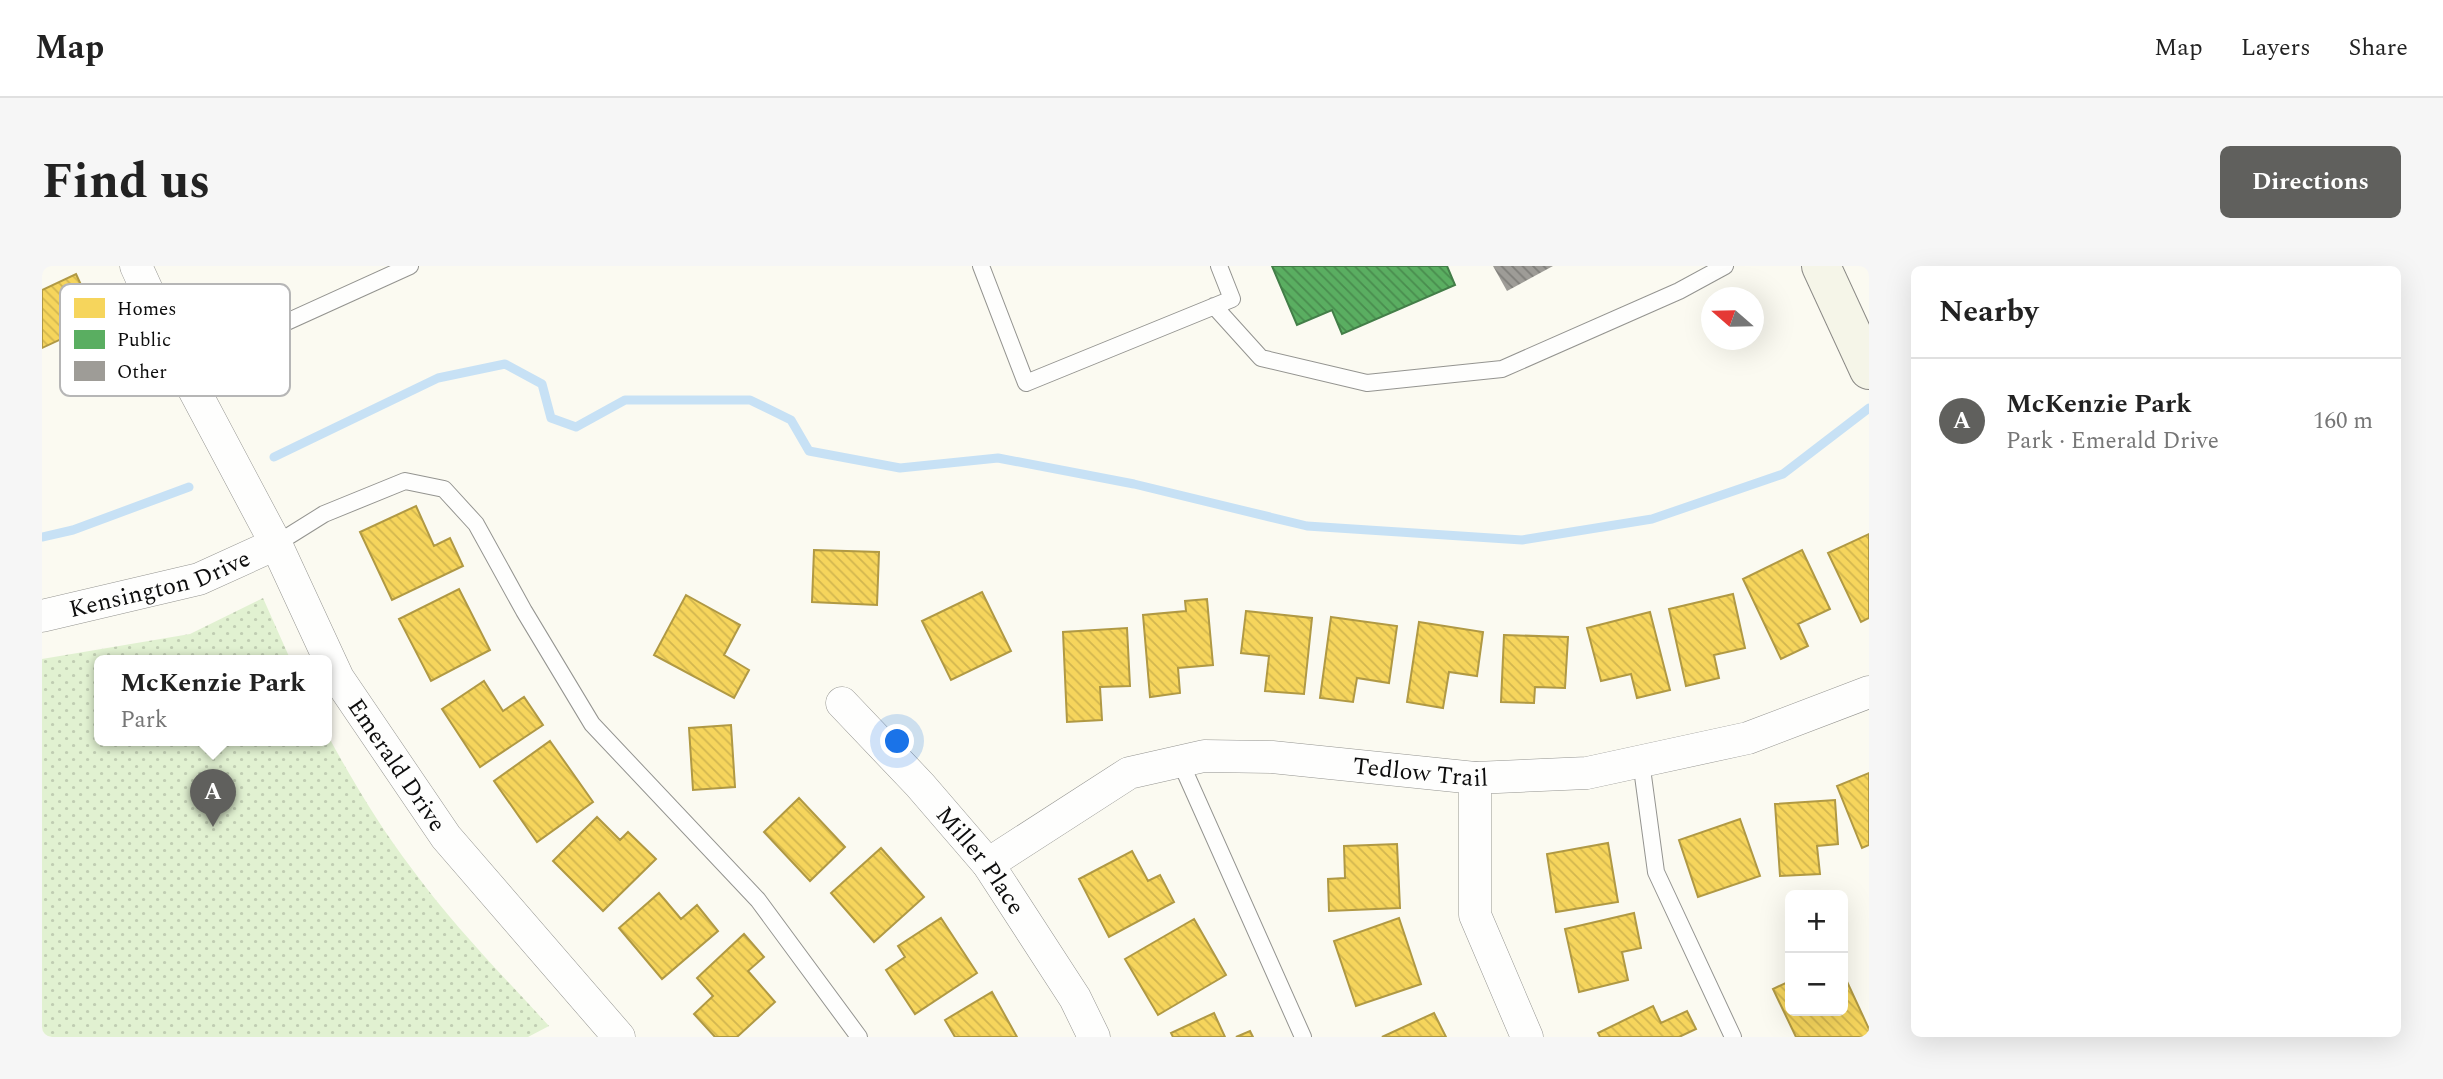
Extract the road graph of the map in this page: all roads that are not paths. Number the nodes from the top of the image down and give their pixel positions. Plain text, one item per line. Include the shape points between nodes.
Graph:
1 (135, 266) edge
2 (410, 266) edge
3 (981, 266) edge
4 (1219, 266) edge
5 (1821, 266) edge
6 (1717, 268) edge
7 (143, 284) edge
8 (1214, 306) junction
9 (290, 320) edge
10 (1869, 370) edge
11 (197, 396) edge
12 (276, 544) junction
13 (42, 616) edge
14 (327, 655) edge
15 (332, 665) edge
16 (1869, 692) edge
17 (842, 703) dead end
18 (1180, 761) junction
19 (1641, 761) junction
20 (1475, 778) junction
21 (988, 864) junction
22 (619, 1037) edge
23 (859, 1037) edge
24 (1094, 1037) edge
25 (1303, 1037) edge
26 (1527, 1037) edge
27 (1733, 1037) edge

1 - 7 street, Emerald Drive
2 - 9 lane
3 - 8 lane via 1026,383
4 - 8 lane via 1232,299
5 - 10 main road
6 - 8 lane via 1679,291 1502,369 1367,383 1261,358
11 - 12 street, Emerald Drive
12 - 13 street, Kensington Drive via 198,579
12 - 14 street, Emerald Drive
12 - 23 lane via 324,514 405,481 444,489 476,524 593,724 758,900
15 - 22 street, Emerald Drive via 446,837
16 - 19 street, Tedlow Trail via 1748,738
17 - 21 street, Miller Place
18 - 20 street, Tedlow Trail via 1204,756 1272,757
18 - 21 street, Tedlow Trail via 1129,773
18 - 25 lane
19 - 20 street, Tedlow Trail via 1587,773
19 - 27 lane via 1656,872
20 - 26 street via 1475,915
21 - 24 street, Miller Place

